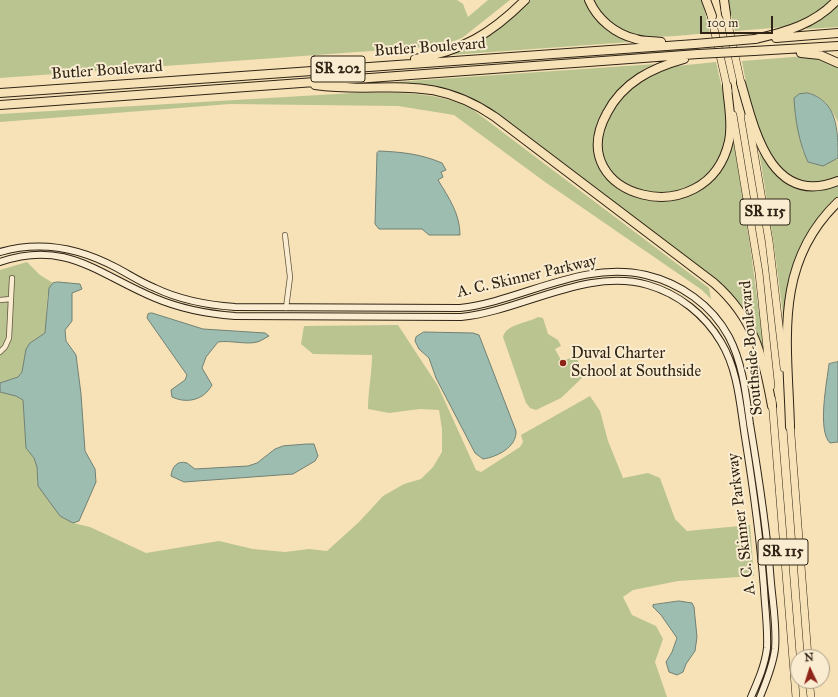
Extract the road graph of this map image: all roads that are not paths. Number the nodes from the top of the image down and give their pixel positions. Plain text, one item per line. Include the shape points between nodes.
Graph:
1 (525, 0) edge
2 (589, 0) edge
3 (706, 0) edge
4 (723, 0) edge
5 (837, 0) edge
6 (726, 14) joint
7 (712, 16) joint
8 (838, 33) edge
9 (755, 39) junction
10 (675, 45) junction
11 (838, 46) edge
12 (784, 49) junction
13 (698, 54) junction
14 (838, 64) edge
15 (364, 67) junction
16 (301, 83) junction
17 (741, 83) junction
18 (727, 86) junction
19 (0, 93) edge
20 (0, 104) edge
21 (838, 181) edge
22 (838, 202) edge
23 (285, 235) dead end
24 (0, 252) edge
25 (0, 262) edge
26 (12, 278) dead end
27 (10, 299) junction
28 (0, 300) edge
29 (286, 308) junction
30 (730, 339) junction
31 (722, 343) junction
32 (0, 352) edge
33 (772, 406) junction
34 (790, 427) junction
35 (807, 649) edge
36 (751, 697) edge
37 (760, 697) edge
38 (796, 697) edge

1 - 15 highway via 496,26 477,39 456,48 427,57
2 - 10 highway via 599,17 617,32 636,39
3 - 7 highway
4 - 6 highway
5 - 9 highway via 806,24
6 - 17 highway, Southside Boulevard / SR 115
7 - 18 highway, Southside Boulevard / SR 115
8 - 9 highway, Butler Boulevard / SR 202
9 - 10 highway, Butler Boulevard / SR 202, bridge
10 - 15 highway, Butler Boulevard / SR 202
11 - 12 highway, Butler Boulevard / SR 202
12 - 13 highway, Butler Boulevard / SR 202, bridge
12 - 14 highway via 820,55
13 - 16 highway, Butler Boulevard / SR 202
13 - 18 highway via 647,72 624,90 609,108 599,133 599,149 604,165 614,179 634,193 658,197 684,192 706,179 721,162 729,139
15 - 19 highway, Butler Boulevard / SR 202
16 - 20 highway, Butler Boulevard / SR 202
16 - 33 highway via 329,87 425,88 460,97 486,111 729,297 758,345 764,362
17 - 21 highway via 760,145 773,165 788,178 804,185 821,186
17 - 34 highway, Southside Boulevard / SR 115 via 769,241
18 - 33 highway, Southside Boulevard / SR 115 via 760,279
22 - 34 highway via 808,239 790,288
23 - 29 street via 290,277
24 - 29 main road, A. C. Skinner Parkway via 31,246 57,246 87,255 156,289 190,301 235,308
25 - 31 main road, A. C. Skinner Parkway via 34,255 65,257 95,268 173,305 208,314 244,316 461,317 591,283 632,281 658,288 688,304 708,323
26 - 27 street
27 - 28 street
27 - 32 street via 9,338
29 - 30 main road, A. C. Skinner Parkway via 460,308 488,303 591,274 627,272 654,277 686,292 710,312
30 - 31 main road
30 - 37 main road, A. C. Skinner Parkway via 743,378 766,522 775,648 772,665
31 - 36 main road, A. C. Skinner Parkway via 736,383 759,533 767,646 763,668
33 - 38 highway, Southside Boulevard / SR 115
34 - 35 highway, Southside Boulevard / SR 115

